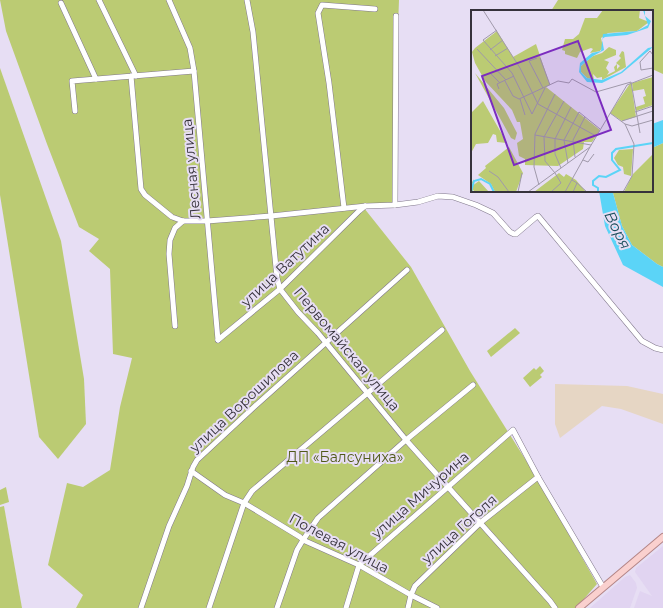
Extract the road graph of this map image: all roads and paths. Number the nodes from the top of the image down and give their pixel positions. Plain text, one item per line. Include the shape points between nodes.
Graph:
1 (99, 0) edge
2 (169, 0) edge
3 (247, 0) edge
4 (61, 3) dead end
5 (374, 9) dead end
6 (396, 16) dead end
7 (194, 71) junction
8 (133, 76) junction
9 (96, 79) junction
10 (75, 111) dead end
11 (395, 205) junction
12 (366, 206) junction
13 (344, 208) junction
14 (271, 216) junction
15 (183, 221) junction
16 (207, 221) junction
17 (407, 270) dead end
18 (280, 289) junction
19 (175, 326) dead end
20 (442, 330) dead end
21 (218, 340) joint
22 (326, 343) junction
23 (663, 350) edge
24 (473, 385) dead end
25 (368, 393) junction
26 (406, 440) junction
27 (191, 472) junction
28 (538, 477) junction
29 (449, 487) junction
30 (244, 504) junction
31 (480, 523) junction
32 (663, 536) edge
33 (303, 540) junction
34 (359, 565) junction
35 (603, 587) junction
36 (411, 595) junction
37 (141, 608) edge
38 (209, 608) edge
39 (277, 608) edge
40 (346, 608) edge
41 (408, 608) edge
42 (437, 608) edge
43 (554, 608) edge
44 (579, 608) edge

1 - 8 street
2 - 7 street, Лесная улица via 190,48
3 - 14 street, Первомайская улица via 253,32
4 - 9 street
5 - 13 street via 322,5 318,13
6 - 11 street
7 - 8 street
7 - 16 street, Лесная улица
8 - 9 street
8 - 15 street via 141,189 172,217
9 - 10 street via 72,81
11 - 12 street
11 - 23 street via 438,196 453,197 493,213 514,234 538,216 642,342
12 - 13 street
12 - 18 street, улица Ватутина
13 - 14 street
14 - 16 street
14 - 18 street, Первомайская улица
15 - 16 street
15 - 19 street via 175,228 168,254
16 - 21 street, Лесная улица
17 - 22 street, улица Ворошилова
18 - 21 street, улица Ватутина
18 - 22 street, Первомайская улица
20 - 25 street
22 - 25 street, Первомайская улица
22 - 27 street, улица Ворошилова via 197,460
24 - 26 street
25 - 26 street, Первомайская улица
25 - 30 street via 252,491
26 - 29 street, Первомайская улица
26 - 33 street via 318,518
27 - 30 street, Полевая улица via 225,495
27 - 37 street, улица Ворошилова via 169,526
28 - 29 street, улица Мичурина via 513,430
28 - 31 street, улица Гоголя
28 - 35 street
29 - 31 street, Первомайская улица
29 - 34 street, улица Мичурина
30 - 33 street, Полевая улица
30 - 38 street
31 - 36 street, улица Гоголя via 416,586
31 - 43 street, Первомайская улица
32 - 35 main road
33 - 34 street, Полевая улица
33 - 39 street via 297,550
34 - 36 street, Полевая улица
34 - 40 street
35 - 44 main road
36 - 41 street, улица Гоголя
36 - 42 street, Полевая улица

